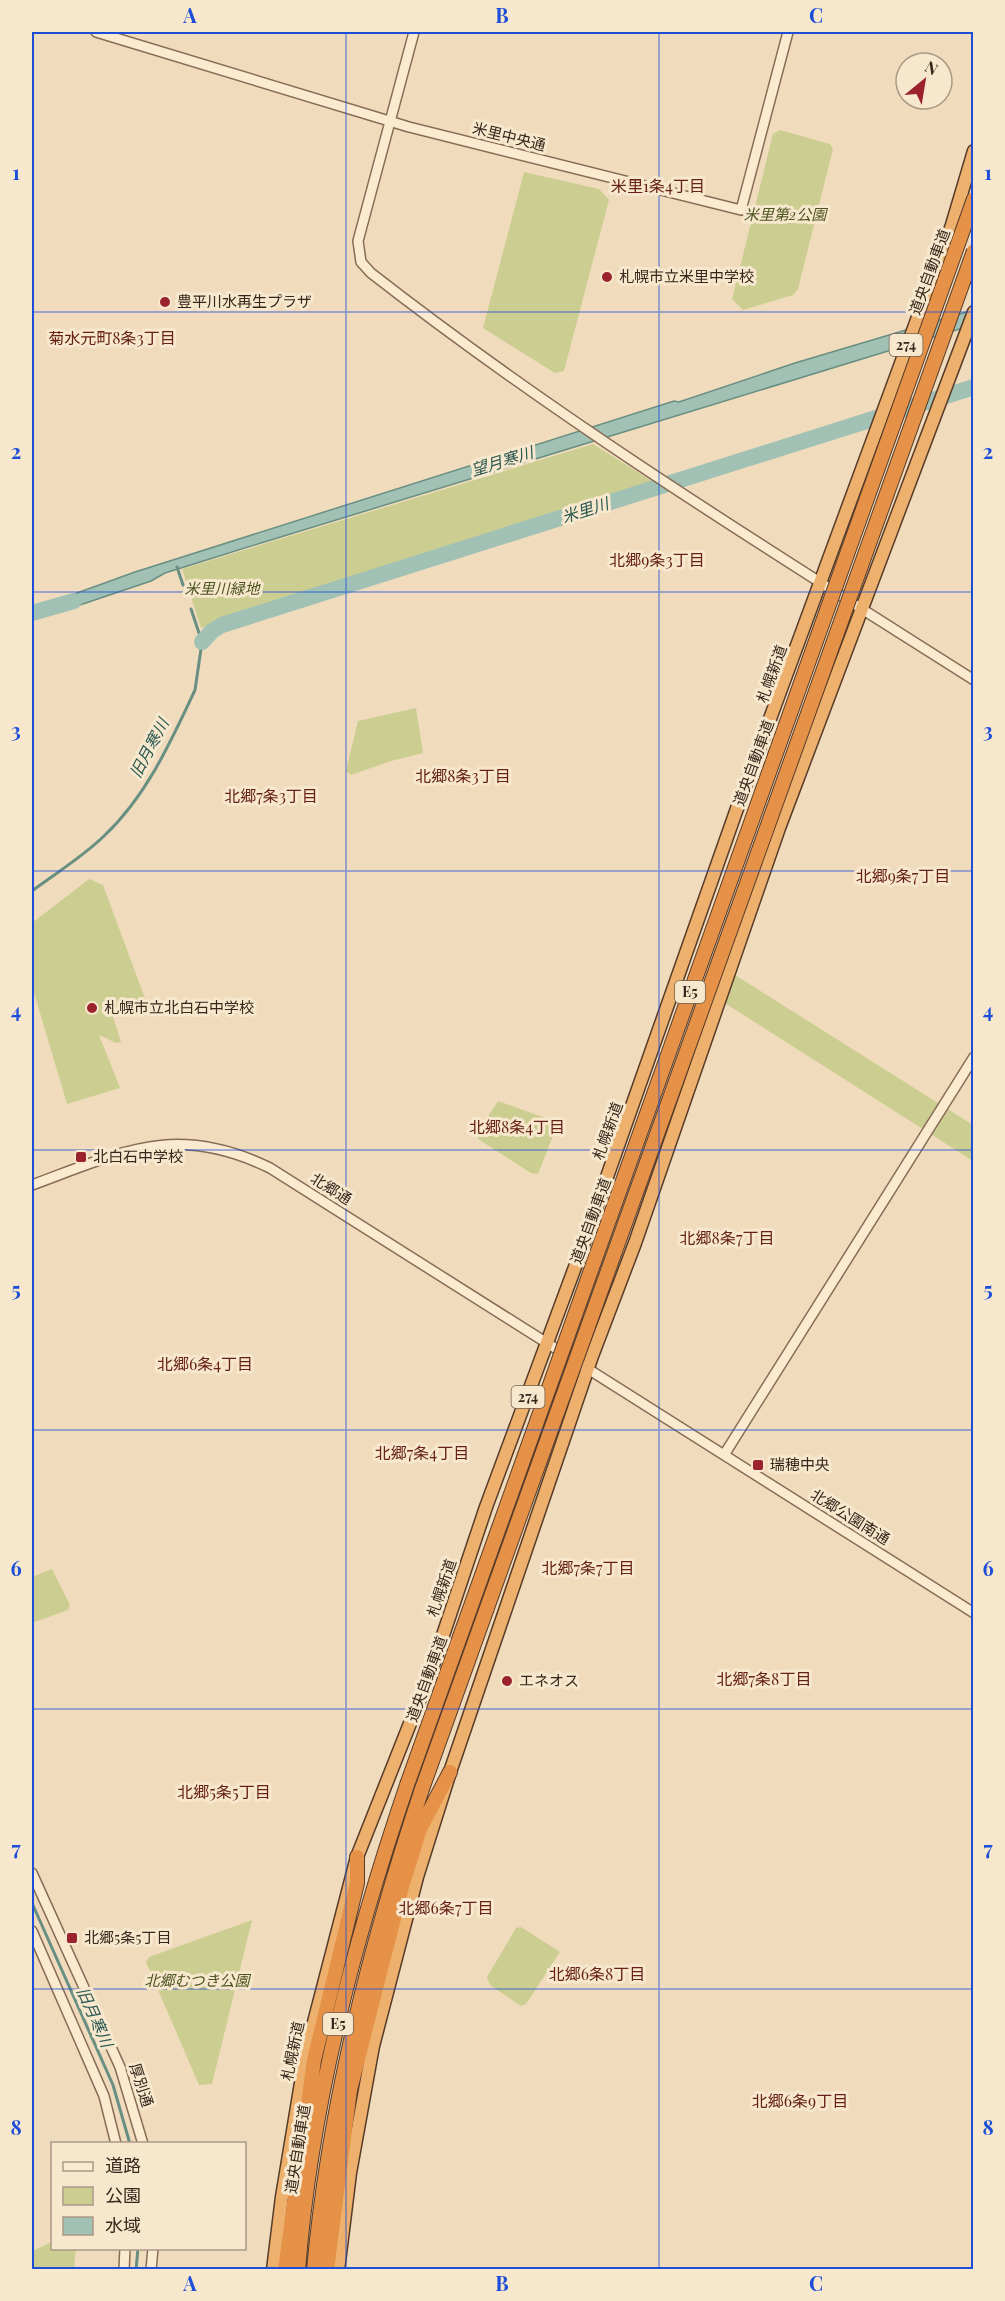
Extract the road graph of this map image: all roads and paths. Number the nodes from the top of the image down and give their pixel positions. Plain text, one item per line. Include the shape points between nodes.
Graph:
1 (96, 32) edge
2 (414, 32) edge
3 (788, 32) edge
4 (391, 122) junction
5 (974, 151) edge
6 (974, 199) edge
7 (974, 251) edge
8 (974, 312) edge
9 (820, 584) junction
10 (861, 609) junction
11 (974, 680) edge
12 (974, 1057) edge
13 (32, 1185) edge
14 (548, 1343) junction
15 (587, 1370) junction
16 (724, 1455) junction
17 (974, 1613) edge
18 (450, 1772) junction
19 (357, 1857) junction
20 (32, 1873) edge
21 (32, 1931) edge
22 (116, 2142) edge
23 (142, 2142) edge
24 (125, 2250) edge
25 (153, 2250) edge
26 (124, 2270) edge
27 (151, 2270) edge
28 (273, 2270) edge
29 (285, 2270) edge
30 (298, 2270) edge
31 (314, 2270) edge
32 (327, 2270) edge
33 (338, 2270) edge

1 - 4 street, 米里中央通
2 - 4 street
3 - 4 street, 米里中央通 via 741,210
4 - 9 street via 358,241 361,262 371,273 556,407
5 - 9 highway, 札幌新道 / 274 via 952,225
6 - 30 highway, 道央自動車道 / E5, bridge via 383,1855 356,1944 327,2075
7 - 31 highway, E5, bridge via 398,1862 342,2081
8 - 10 highway
9 - 10 street
9 - 14 highway, 札幌新道 / 274
10 - 11 street
10 - 15 highway
12 - 16 street
13 - 14 street, 北郷通 via 132,1148 190,1145 238,1153 270,1168
14 - 15 street, 北郷通
14 - 19 highway, 札幌新道 / 274 via 486,1507 432,1668
15 - 16 street, 北郷公園南通
15 - 18 highway
16 - 17 street, 北郷公園南通
18 - 32 highway via 420,1829 350,2090
18 - 33 highway via 373,2046 350,2173
19 - 28 highway, 札幌新道 / 274 via 306,2053
19 - 29 highway via 357,1883 314,2060
20 - 23 street, 厚別通 via 120,2067
21 - 22 street via 104,2096
24 - 26 street
25 - 27 street

